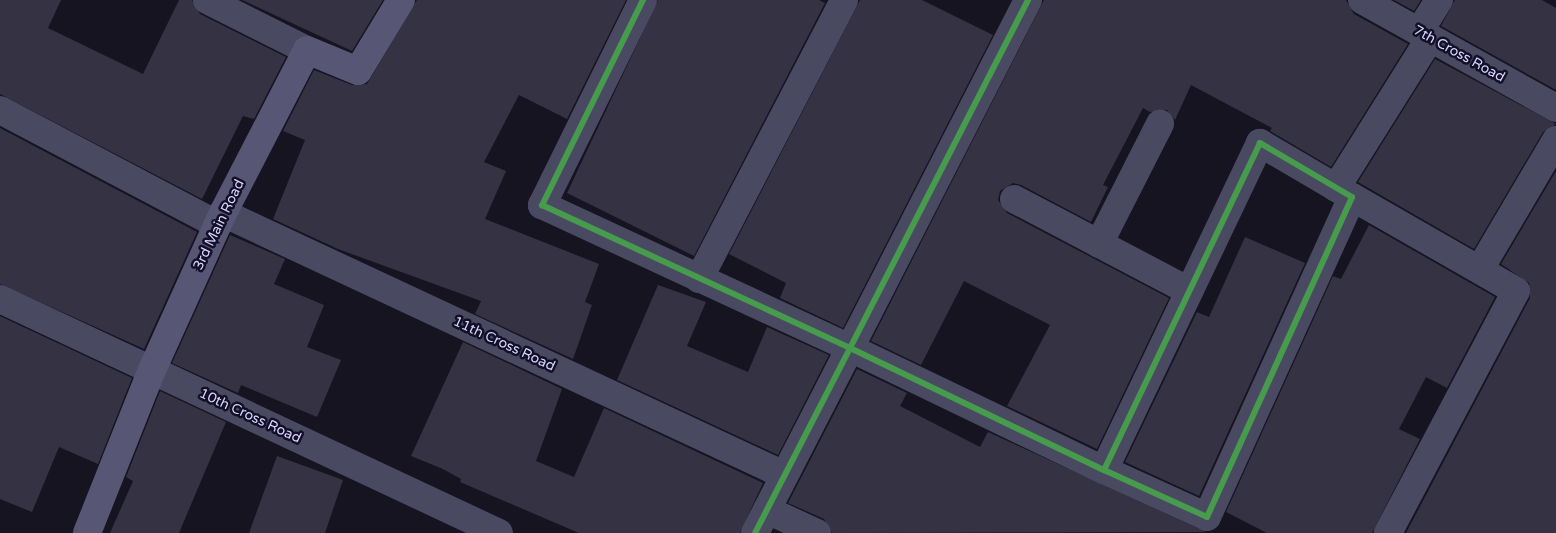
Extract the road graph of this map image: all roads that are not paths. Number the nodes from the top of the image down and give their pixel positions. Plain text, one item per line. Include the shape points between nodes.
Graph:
1 (207, 0) edge
2 (401, 0) edge
3 (643, 0) edge
4 (844, 0) edge
5 (1028, 0) edge
6 (1362, 0) edge
7 (1439, 0) edge
8 (1424, 35) junction
9 (306, 50) junction
10 (1556, 108) edge
11 (0, 110) edge
12 (1160, 124) dead end
13 (1556, 140) edge
14 (1344, 192) junction
15 (1014, 199) dead end
16 (221, 219) junction
17 (1099, 244) junction
18 (1480, 269) junction
19 (699, 279) junction
20 (1189, 292) junction
21 (0, 299) edge
22 (850, 348) junction
23 (152, 370) junction
24 (1104, 470) junction
25 (784, 474) junction
26 (761, 522) edge
27 (87, 533) edge
28 (499, 533) edge
29 (817, 533) edge
30 (1388, 533) edge

1 - 9 street
2 - 9 street via 358,71
3 - 19 street via 542,205
4 - 19 street
5 - 22 street
6 - 8 street, 7th Cross Road
7 - 8 street
8 - 10 street, 7th Cross Road
8 - 14 street
9 - 16 street, 3rd Main Road
11 - 16 street, 11th Cross Road
12 - 17 street
13 - 18 street
14 - 18 street
14 - 20 street via 1260,143
14 - 24 street via 1207,517
15 - 17 street
16 - 23 street, 3rd Main Road
16 - 25 street, 11th Cross Road
17 - 20 street
18 - 30 street via 1516,291
19 - 22 street
20 - 24 street
21 - 23 street, 10th Cross Road
22 - 24 street
22 - 25 street
23 - 27 street, 3rd Main Road
23 - 28 street, 10th Cross Road
25 - 26 street
26 - 29 street

